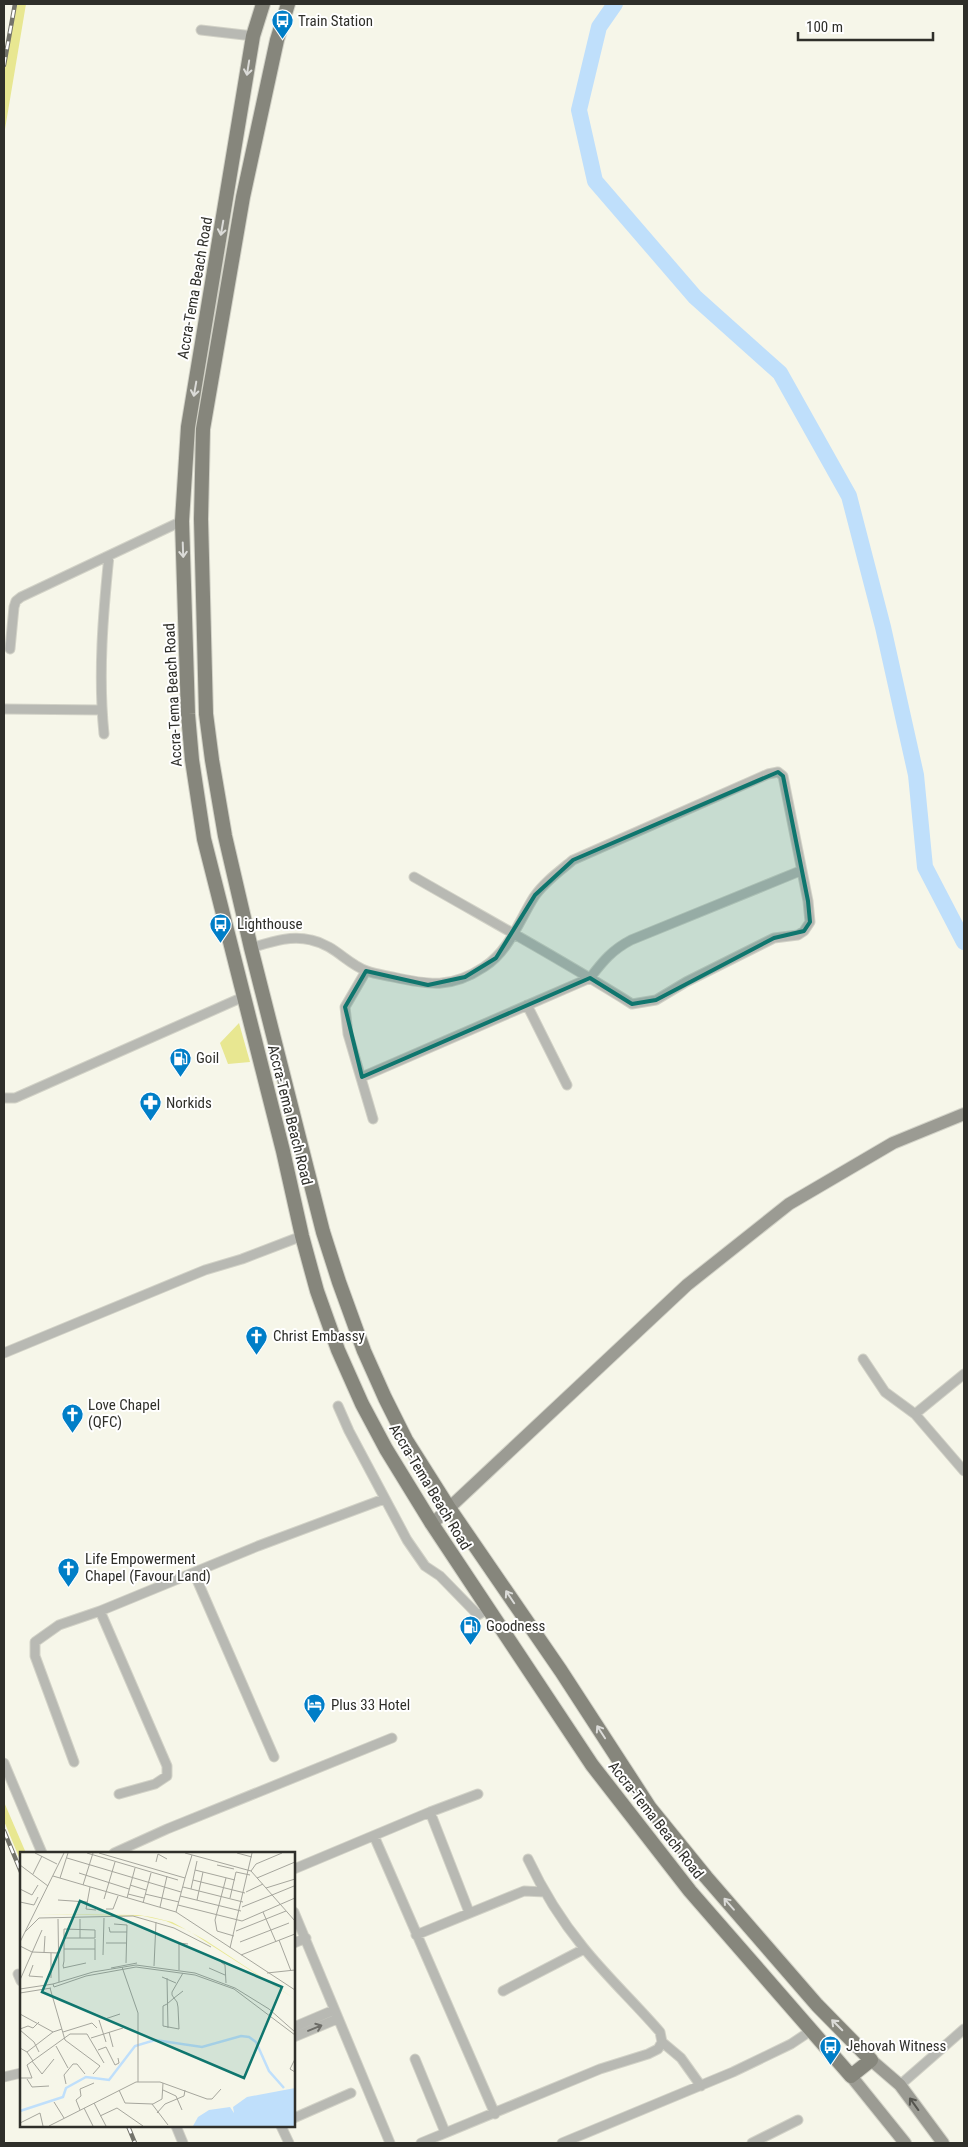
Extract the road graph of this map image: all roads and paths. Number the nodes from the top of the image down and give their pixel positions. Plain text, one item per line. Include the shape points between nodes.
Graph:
1 (263, 4) edge
2 (288, 4) edge
3 (201, 30) dead end
4 (253, 36) junction
5 (277, 40) junction
6 (182, 521) junction
7 (109, 556) junction
8 (10, 650) dead end
9 (4, 709) edge
10 (102, 710) junction
11 (104, 734) dead end
12 (800, 871) junction
13 (414, 877) dead end
14 (514, 935) junction
15 (251, 948) junction
16 (366, 971) junction
17 (590, 978) junction
18 (243, 997) junction
19 (527, 1005) junction
20 (362, 1077) junction
21 (567, 1085) dead end
22 (4, 1098) edge
23 (964, 1114) edge
24 (373, 1119) dead end
25 (323, 1232) junction
26 (302, 1236) junction
27 (4, 1353) edge
28 (863, 1359) dead end
29 (964, 1374) edge
30 (338, 1406) dead end
31 (914, 1414) junction
32 (964, 1471) edge
33 (384, 1499) junction
34 (450, 1508) junction
35 (432, 1524) junction
36 (194, 1573) junction
37 (488, 1609) junction
38 (100, 1612) junction
39 (392, 1738) dead end
40 (274, 1757) dead end
41 (74, 1762) dead end
42 (4, 1763) edge
43 (119, 1794) dead end
44 (478, 1794) dead end
45 (430, 1812) junction
46 (374, 1836) junction
47 (42, 1852) edge
48 (116, 1852) edge
49 (528, 1859) dead end
50 (295, 1869) edge
51 (545, 1892) junction
52 (469, 1912) junction
53 (295, 1914) edge
54 (416, 1935) junction
55 (306, 1938) junction
56 (295, 1943) edge
57 (584, 1949) junction
58 (503, 1991) dead end
59 (336, 2015) junction
60 (295, 2027) edge
61 (964, 2029) edge
62 (812, 2030) junction
63 (295, 2037) edge
64 (662, 2042) junction
65 (415, 2059) dead end
66 (871, 2060) junction
67 (20, 2073) edge
68 (851, 2076) junction
69 (4, 2077) edge
70 (900, 2085) junction
71 (701, 2086) junction
72 (351, 2093) dead end
73 (495, 2114) junction
74 (295, 2118) edge
75 (798, 2120) dead end
76 (176, 2127) edge
77 (282, 2127) edge
78 (445, 2132) junction
79 (183, 2143) edge
80 (288, 2143) edge
81 (390, 2143) edge
82 (420, 2143) edge
83 (562, 2143) edge
84 (752, 2143) edge
85 (905, 2143) edge
86 (943, 2143) edge

1 - 4 main road, Accra-Tema Beach Road
2 - 5 main road, Accra-Tema Beach Road
3 - 4 street
4 - 5 main road
4 -> 6 main road, Accra-Tema Beach Road via 188,427
5 - 15 main road, Accra-Tema Beach Road via 243,197 203,429 202,456 206,714 225,836
6 - 7 street
6 -> 18 main road, Accra-Tema Beach Road via 192,760 204,839
7 - 8 street via 16,601
7 - 10 street via 103,609
9 - 10 street
10 - 11 street
12 - 14 street via 783,776 774,772 573,860 535,895
12 - 17 street via 616,948
12 - 17 street via 810,922 804,932 774,938 656,1000 632,1004
13 - 14 street
14 - 16 street via 496,958 483,968 448,982 428,985
14 - 17 street
15 - 16 street via 293,937 312,940 331,947
15 - 25 main road, Accra-Tema Beach Road
16 - 20 street via 345,1007 348,1034
17 - 19 street
18 - 22 street via 15,1098
18 - 26 main road, Accra-Tema Beach Road
19 - 20 street
19 - 21 street
20 - 24 street
23 - 34 street via 893,1143 789,1204 687,1285
25 - 26 main road
25 - 34 main road, Accra-Tema Beach Road via 358,1334 385,1398 406,1440
26 - 27 street via 205,1270
26 - 35 main road, Accra-Tema Beach Road via 338,1350 362,1404
28 - 31 street via 885,1392
29 - 31 street
30 - 33 street
31 - 32 street
33 - 36 street
33 - 37 street via 425,1566 440,1576 478,1615
34 - 35 street
66 -> 34 main road, Accra-Tema Beach Road via 817,2005 650,1808
35 - 37 main road, Accra-Tema Beach Road
36 - 38 street
36 - 40 street
37 - 62 main road, Accra-Tema Beach Road via 592,1765 690,1891
38 - 41 street via 59,1625 35,1642 35,1656
38 - 43 street via 167,1766 167,1776 161,1781
39 - 48 street
42 - 47 street
44 - 45 street
45 - 46 street
45 - 52 street
46 - 50 street
46 - 54 street
49 - 51 street
51 - 52 street via 524,1891
51 - 57 street
52 - 54 street
53 - 55 street
54 - 73 street
55 - 56 street
55 - 59 street
57 - 58 street
57 - 64 street via 660,2032
59 - 60 street
63 -> 59 street
59 - 81 street
61 - 70 street
62 - 68 main road, Accra-Tema Beach Road
62 - 71 street via 791,2044
64 - 71 street via 681,2058
64 - 73 street via 658,2049 648,2054 600,2069
65 - 78 street
66 - 68 main road
66 - 70 street
67 - 69 street
68 - 85 street
86 -> 70 street
71 - 83 street
72 - 74 street
73 - 78 street
75 - 84 street
76 - 79 street
77 - 80 street
78 - 82 street

